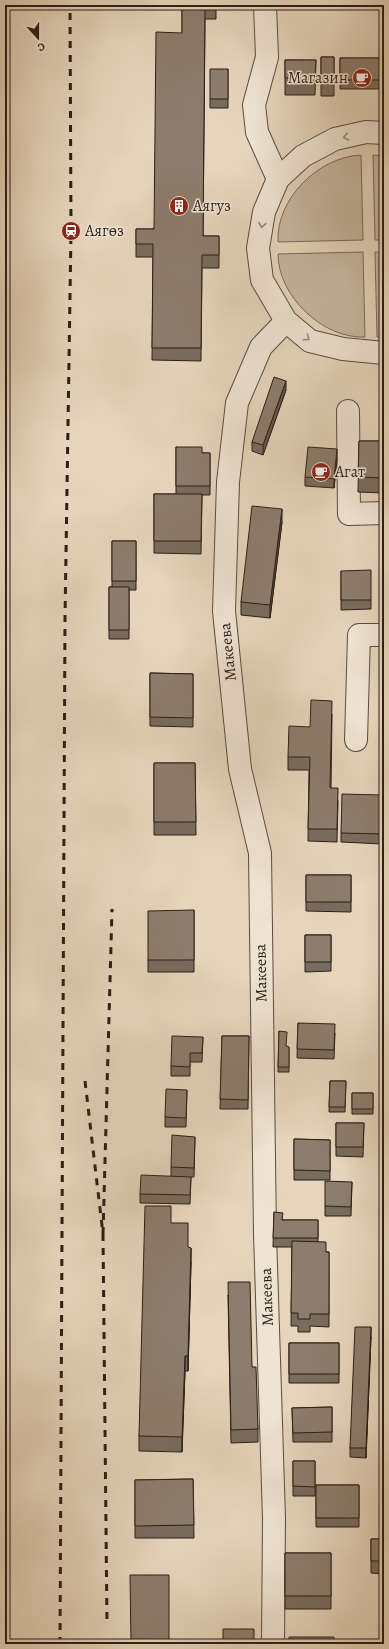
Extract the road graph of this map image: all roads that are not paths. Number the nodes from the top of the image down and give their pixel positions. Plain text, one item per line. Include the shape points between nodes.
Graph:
1 (265, 5) edge
2 (384, 133) edge
3 (278, 179) junction
4 (286, 321) junction
5 (384, 352) edge
6 (348, 411) dead end
7 (384, 513) edge
8 (384, 635) edge
9 (356, 740) dead end
10 (273, 1644) edge

1 - 3 street via 267,57 254,105 256,132
2 -> 3 street via 366,132 336,139 304,156
3 -> 4 street via 264,212 258,248 262,280
4 -> 5 street via 310,341 343,349
4 - 10 street, Макеева via 261,347 237,403 228,482 224,611 240,769 260,853 265,1234 274,1518
6 - 7 street via 349,514
8 - 9 street via 359,635

